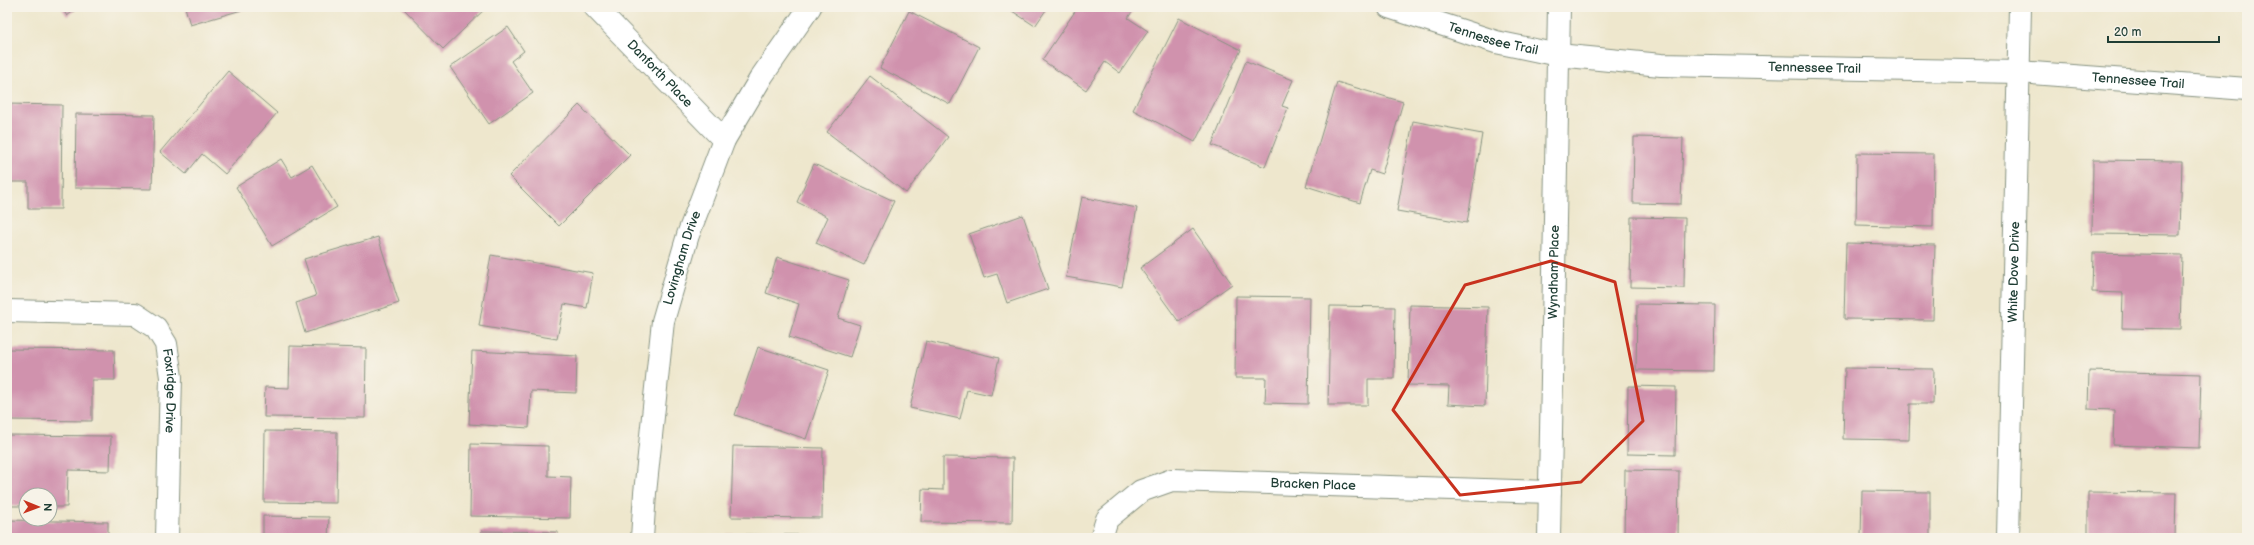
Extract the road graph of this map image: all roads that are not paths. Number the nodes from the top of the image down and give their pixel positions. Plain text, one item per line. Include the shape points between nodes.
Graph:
1 (595, 7) edge
2 (810, 7) edge
3 (1389, 7) edge
4 (1559, 7) edge
5 (2020, 7) edge
6 (1558, 55) junction
7 (2019, 72) junction
8 (2247, 89) edge
9 (724, 140) junction
10 (7, 311) edge
11 (1550, 492) junction
12 (167, 538) edge
13 (642, 538) edge
14 (1101, 538) edge
15 (1550, 538) edge
16 (2008, 538) edge

1 - 9 street, Danforth Place
2 - 9 street, Lovingham Drive via 762,76
3 - 6 street, Tennessee Trail via 1496,42
4 - 6 street, Wyndham Place
5 - 7 street, White Dove Drive
6 - 7 street, Tennessee Trail via 1660,65
6 - 11 street, Wyndham Place
7 - 8 street, Tennessee Trail
7 - 16 street, White Dove Drive
9 - 13 street, Lovingham Drive via 688,235 663,321 644,493
10 - 12 street, Foxridge Drive via 135,314 156,328 166,344 171,377
11 - 14 street, Bracken Place via 1172,480 1141,491 1107,519
11 - 15 street, Wyndham Place

